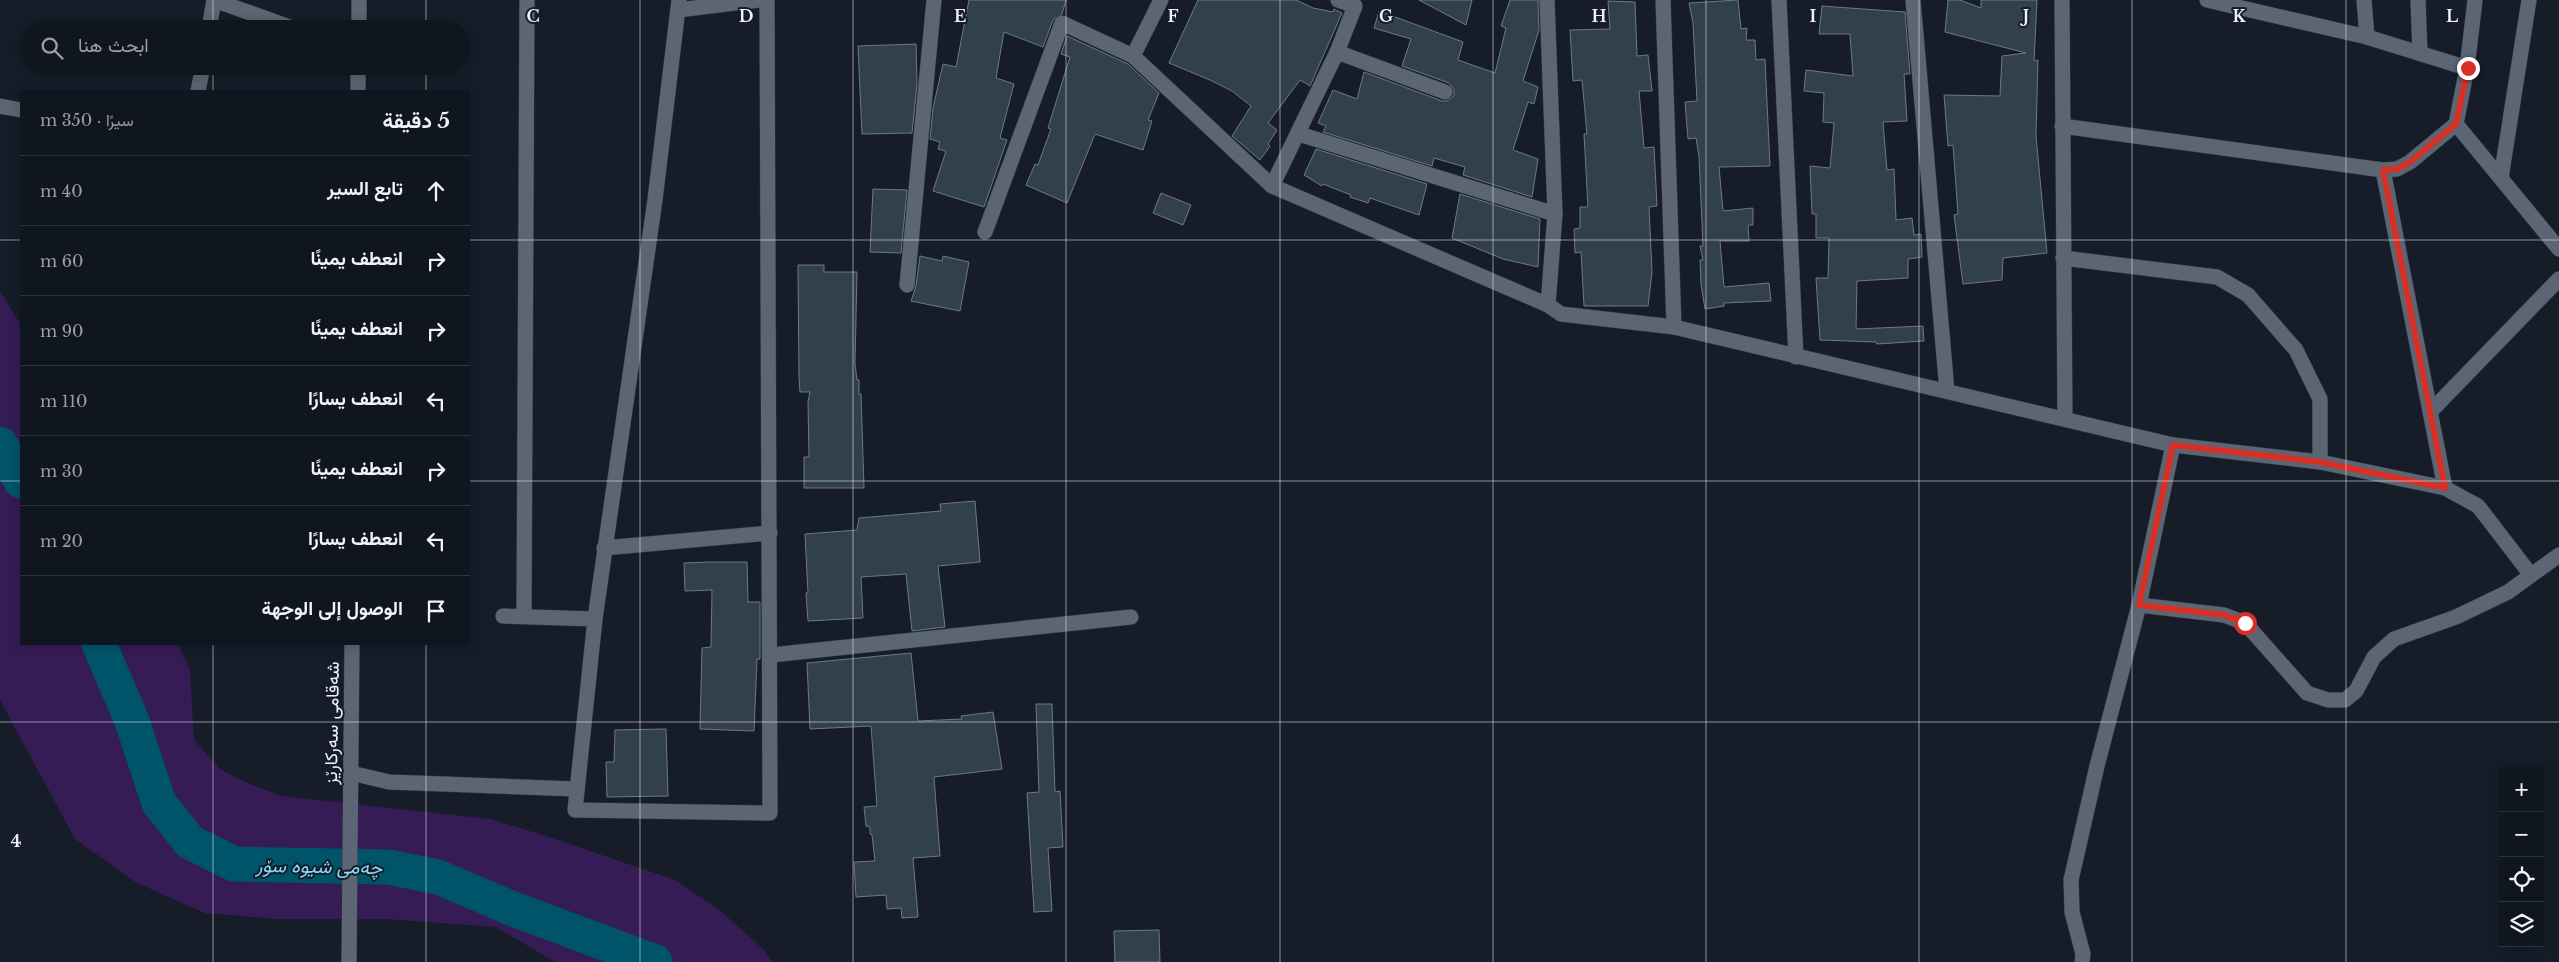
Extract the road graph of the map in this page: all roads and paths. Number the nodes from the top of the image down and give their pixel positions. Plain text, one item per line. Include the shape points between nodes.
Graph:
1 (214, 0) edge
2 (359, 0) edge
3 (527, 0) edge
4 (759, 0) edge
5 (767, 0) edge
6 (934, 0) edge
7 (1161, 0) edge
8 (1338, 0) edge
9 (1547, 0) edge
10 (1663, 0) edge
11 (1779, 0) edge
12 (1913, 0) edge
13 (2062, 0) edge
14 (2207, 0) edge
15 (2364, 0) edge
16 (2418, 0) edge
17 (2475, 0) edge
18 (2529, 0) edge
19 (2226, 2) edge
20 (678, 5) edge
21 (211, 20) edge
22 (270, 20) edge
23 (359, 20) edge
24 (2367, 36) junction
25 (1337, 52) junction
26 (2420, 53) junction
27 (1133, 56) junction
28 (2468, 68) junction
29 (201, 75) edge
30 (358, 75) edge
31 (198, 90) edge
32 (358, 90) edge
33 (1445, 92) dead end
34 (0, 106) edge
35 (20, 110) edge
36 (2456, 124) junction
37 (2062, 126) junction
38 (1299, 134) junction
39 (2383, 170) junction
40 (2501, 178) junction
41 (1272, 186) junction
42 (1555, 214) junction
43 (985, 232) dead end
44 (2559, 249) edge
45 (2063, 258) junction
46 (2559, 279) edge
47 (907, 285) dead end
48 (1548, 305) junction
49 (1674, 327) junction
50 (1796, 357) junction
51 (1947, 391) junction
52 (2430, 412) junction
53 (2065, 419) junction
54 (2173, 445) junction
55 (2320, 462) junction
56 (2445, 488) junction
57 (770, 533) junction
58 (604, 548) junction
59 (2559, 555) edge
60 (2531, 575) junction
61 (2139, 605) junction
62 (524, 615) junction
63 (503, 616) dead end
64 (1131, 617) dead end
65 (595, 619) junction
66 (352, 645) edge
67 (771, 655) junction
68 (351, 773) junction
69 (576, 789) junction
70 (349, 962) edge
71 (2082, 962) edge

1 - 21 street
1 - 22 street
2 - 23 street
3 - 62 street
4 - 20 street
5 - 57 street
6 - 47 street
7 - 27 street
8 - 25 street via 1355,6
9 - 42 street
10 - 49 street
11 - 50 street
12 - 51 street
13 - 37 street
14 - 19 street
15 - 24 street
16 - 26 street
17 - 28 street
18 - 40 street
19 - 24 street
20 - 58 street via 655,200
24 - 26 street
25 - 33 street
25 - 38 street
26 - 28 street
27 - 41 street
27 - 43 street via 1062,23
28 - 36 street
29 - 31 street
30 - 32 street
34 - 35 street
36 - 39 street via 2410,162 2397,169
36 - 40 street
37 - 39 street
37 - 45 street
38 - 41 street
38 - 42 street
39 - 52 street
40 - 44 street
41 - 48 street
42 - 48 street
45 - 53 street
45 - 55 street via 2216,277 2248,295 2296,350 2320,399
46 - 52 street
48 - 49 street via 1561,314
49 - 50 street
50 - 51 street
51 - 53 street
52 - 56 street
53 - 54 street
54 - 55 street
54 - 61 street
55 - 56 street
56 - 60 street via 2478,506
57 - 58 street
57 - 67 street
58 - 65 street
59 - 60 street
60 - 61 street via 2508,592 2456,617 2394,639 2374,657 2356,691 2345,700 2328,700 2307,693 2245,623 2224,615
61 - 71 street via 2071,880 2072,912 2083,954
62 - 63 street
62 - 65 street
64 - 67 street
65 - 69 street
66 - 68 street, شەقامی سەرکارێز
67 - 69 street via 770,813 575,810
68 - 69 street via 389,782
68 - 70 street, شەقامی سەرکارێز

